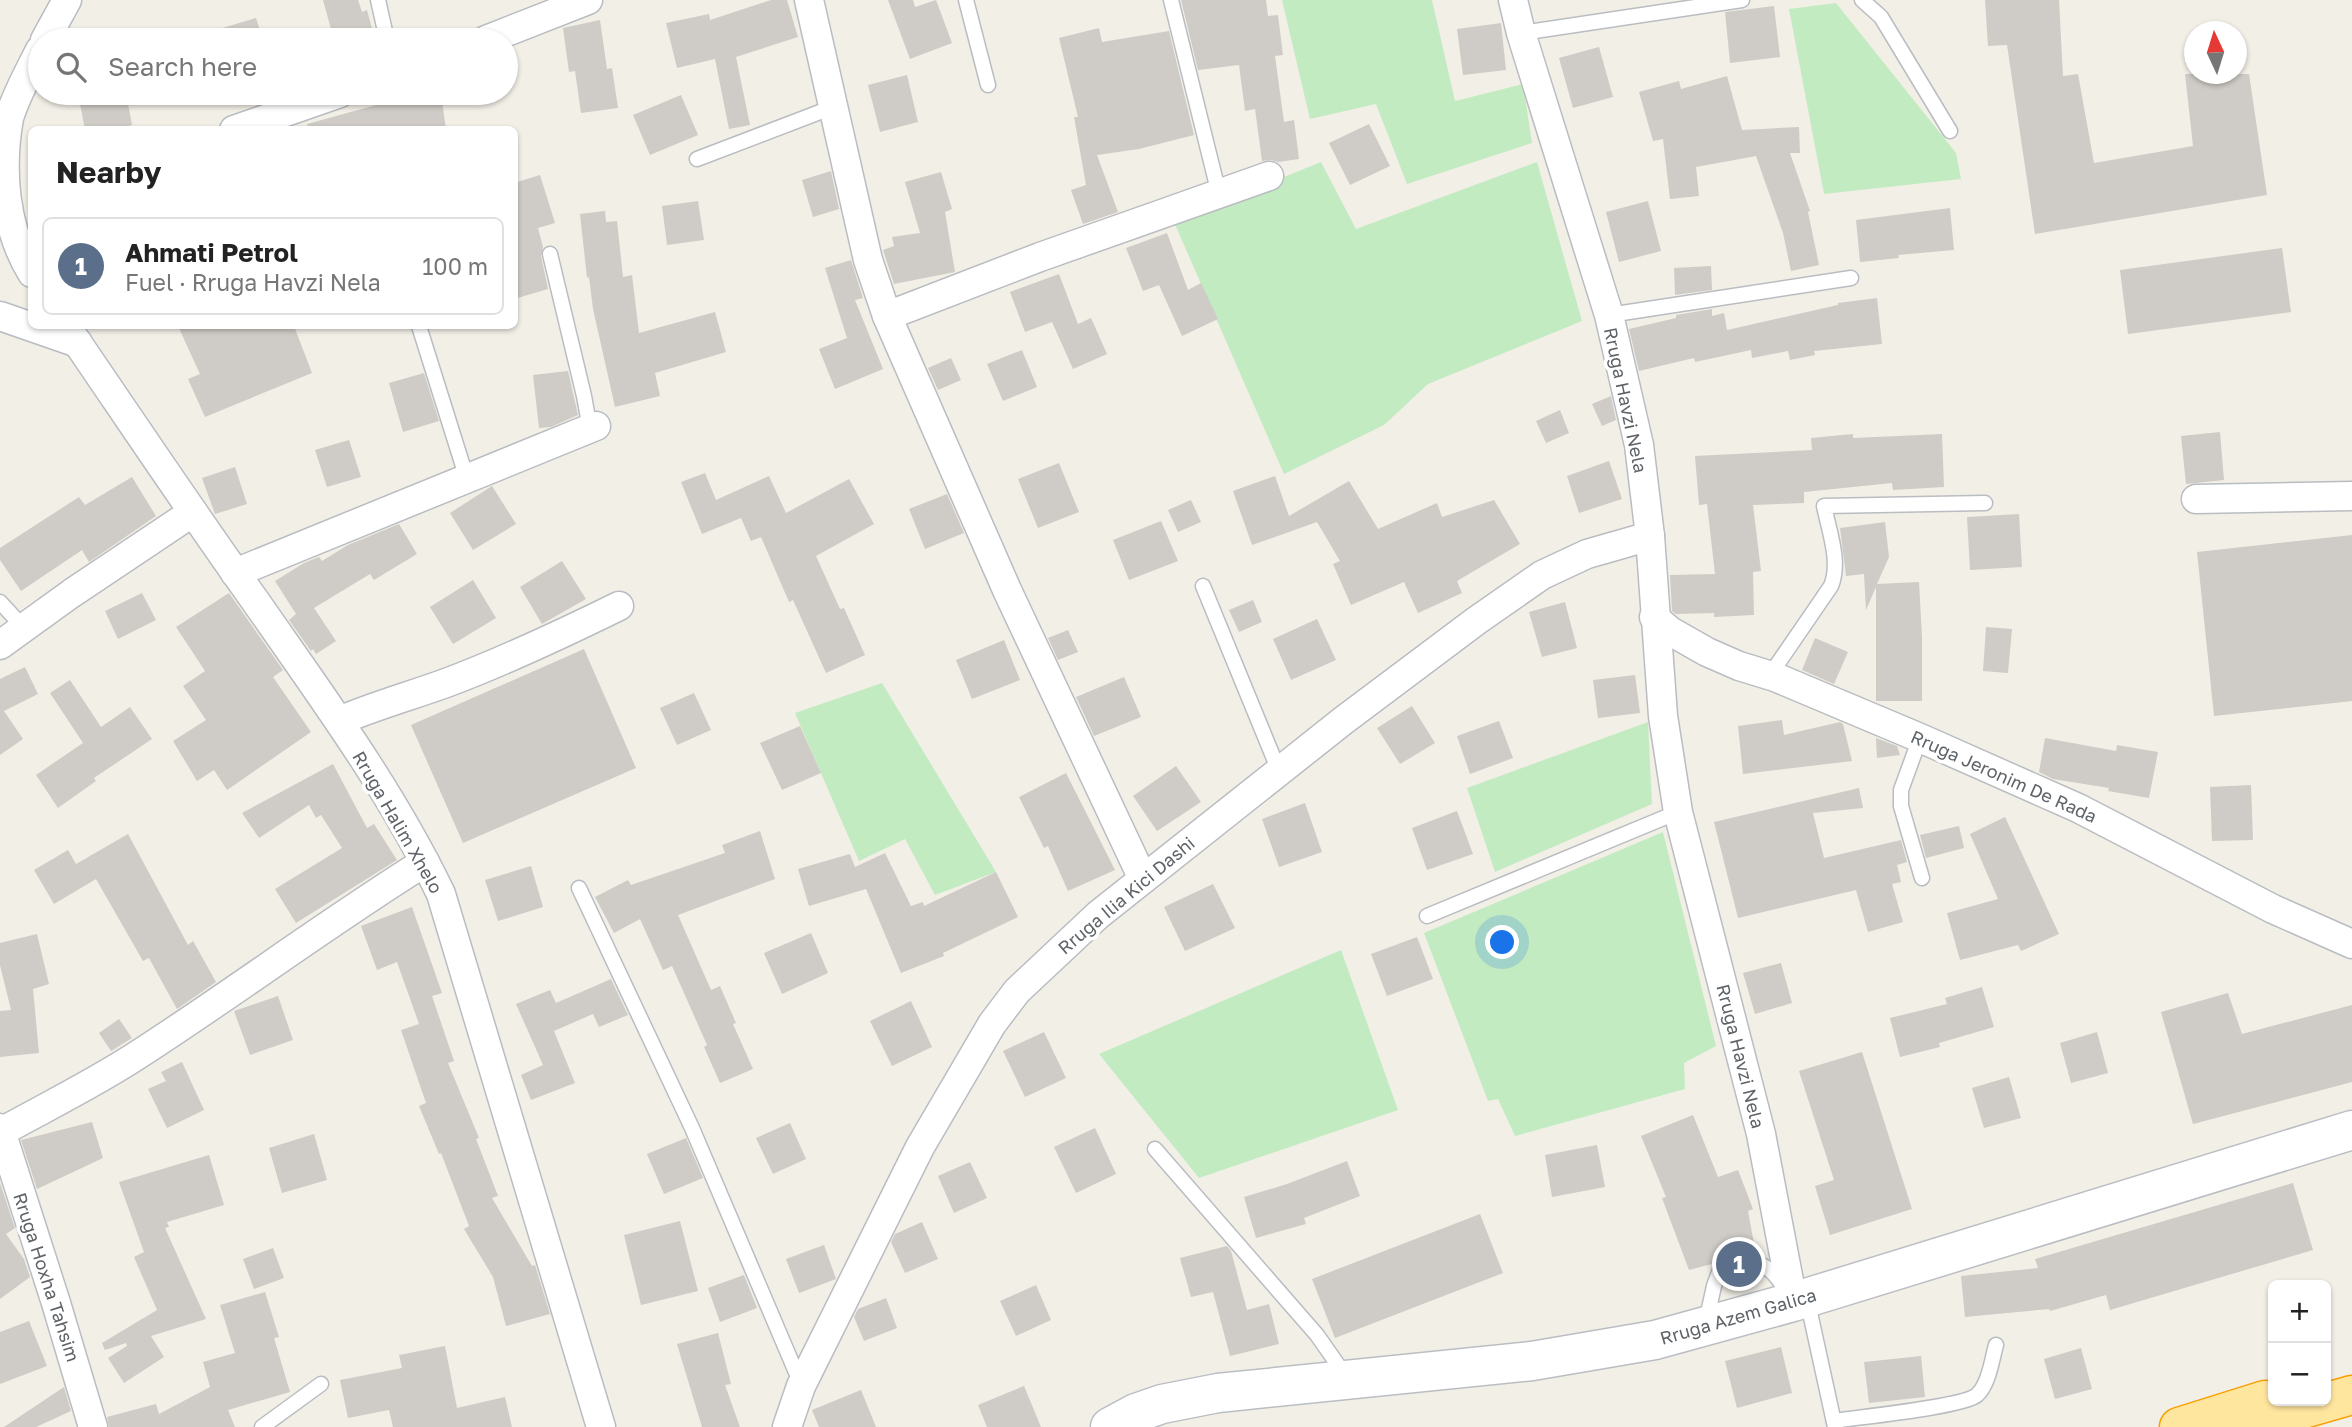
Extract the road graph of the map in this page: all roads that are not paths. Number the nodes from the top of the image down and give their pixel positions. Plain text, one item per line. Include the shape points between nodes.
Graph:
1 (67, 0) edge
2 (378, 0) edge
3 (588, 0) edge
4 (809, 0) edge
5 (966, 0) edge
6 (1171, 0) edge
7 (1513, 0) edge
8 (1742, 0) edge
9 (1862, 0) edge
10 (52, 28) edge
11 (384, 28) edge
12 (517, 28) edge
13 (1521, 33) junction
14 (28, 76) edge
15 (988, 85) dead end
16 (306, 105) edge
17 (833, 107) junction
18 (245, 126) edge
19 (1950, 131) dead end
20 (697, 159) dead end
21 (1269, 176) dead end
22 (1219, 194) junction
23 (19, 208) edge
24 (550, 254) dead end
25 (28, 267) edge
26 (1851, 278) dead end
27 (1609, 315) junction
28 (0, 316) edge
29 (887, 316) junction
30 (28, 323) edge
31 (52, 329) edge
32 (420, 329) edge
33 (72, 334) edge
34 (593, 428) joint
35 (467, 479) junction
36 (2352, 496) edge
37 (2196, 499) dead end
38 (1985, 503) dead end
39 (193, 513) junction
40 (1650, 536) junction
41 (235, 573) junction
42 (1203, 586) dead end
43 (0, 602) edge
44 (619, 606) dead end
45 (1654, 617) junction
46 (24, 628) junction
47 (0, 645) edge
48 (1770, 675) junction
49 (339, 721) junction
50 (1920, 738) junction
51 (1279, 772) junction
52 (1678, 812) junction
53 (425, 862) junction
54 (1922, 878) dead end
55 (1143, 879) junction
56 (579, 888) dead end
57 (1427, 916) dead end
58 (2352, 944) edge
59 (1, 1130) edge
60 (2352, 1130) edge
61 (1155, 1149) dead end
62 (1800, 1300) junction
63 (1705, 1327) junction
64 (1996, 1345) dead end
65 (2352, 1373) edge
66 (1348, 1378) junction
67 (2331, 1379) edge
68 (321, 1384) dead end
69 (801, 1386) junction
70 (2352, 1395) edge
71 (2268, 1399) edge
72 (1835, 1424) edge
73 (93, 1427) edge
74 (262, 1427) edge
75 (601, 1427) edge
76 (787, 1427) edge
77 (1110, 1427) edge
78 (2179, 1427) edge
79 (2240, 1427) edge

1 - 10 street
2 - 11 lane
3 - 12 street
4 - 17 street
5 - 15 lane
6 - 22 lane
7 - 13 street, Rruga Havzi Nela
8 - 13 lane
9 - 19 lane via 1881,18
13 - 27 street, Rruga Havzi Nela
14 - 23 street via 8,119 2,154 2,188
16 - 18 street
17 - 20 lane
17 - 29 street via 868,260
21 - 22 street
22 - 29 street
23 - 25 street via 19,253
24 - 34 lane
26 - 27 lane
27 - 40 street, Rruga Havzi Nela via 1639,445
28 - 30 street
29 - 55 street via 1007,590
31 - 33 street
32 - 35 lane
33 - 39 street, Rruga Halim Xhelo
34 - 35 street
35 - 41 street
36 - 37 street
38 - 48 lane via 1824,506 1835,576
39 - 41 street, Rruga Halim Xhelo
39 - 46 street
40 - 45 street, Rruga Havzi Nela
40 - 51 street, Rruga Ilia Kici Dashi via 1587,554 1542,575
41 - 49 street, Rruga Halim Xhelo
42 - 51 lane
43 - 46 lane
44 - 49 street via 539,645
45 - 48 street, Rruga Jeronim De Rada via 1707,652
45 - 52 street, Rruga Havzi Nela
46 - 47 street
48 - 50 street, Rruga Jeronim De Rada
49 - 53 street, Rruga Halim Xhelo
50 - 54 lane via 1901,790
50 - 58 street, Rruga Jeronim De Rada via 2078,808 2273,909
51 - 55 street, Rruga Ilia Kici Dashi
52 - 57 lane
52 - 62 street, Rruga Havzi Nela
53 - 59 street via 133,1058
53 - 75 street, Rruga Halim Xhelo via 440,894
55 - 69 street, Rruga Ilia Kici Dashi via 1017,990 992,1024 920,1147
56 - 69 lane via 692,1128
59 - 73 street, Rruga Hoxha Tahsim
60 - 62 main road, Rruga Azem Galica
61 - 66 lane via 1317,1335
62 - 63 main road, Rruga Azem Galica
62 - 63 lane via 1774,1272 1757,1262 1721,1267
62 - 72 lane
63 - 66 main road, Rruga Azem Galica via 1574,1355
64 - 72 lane via 1977,1395
65 - 67 highway
66 - 77 main road, Rruga Azem Galica via 1189,1398 1136,1413
68 - 74 lane
69 - 76 street, Rruga Ilia Kici Dashi
70 - 79 highway
71 - 78 highway

